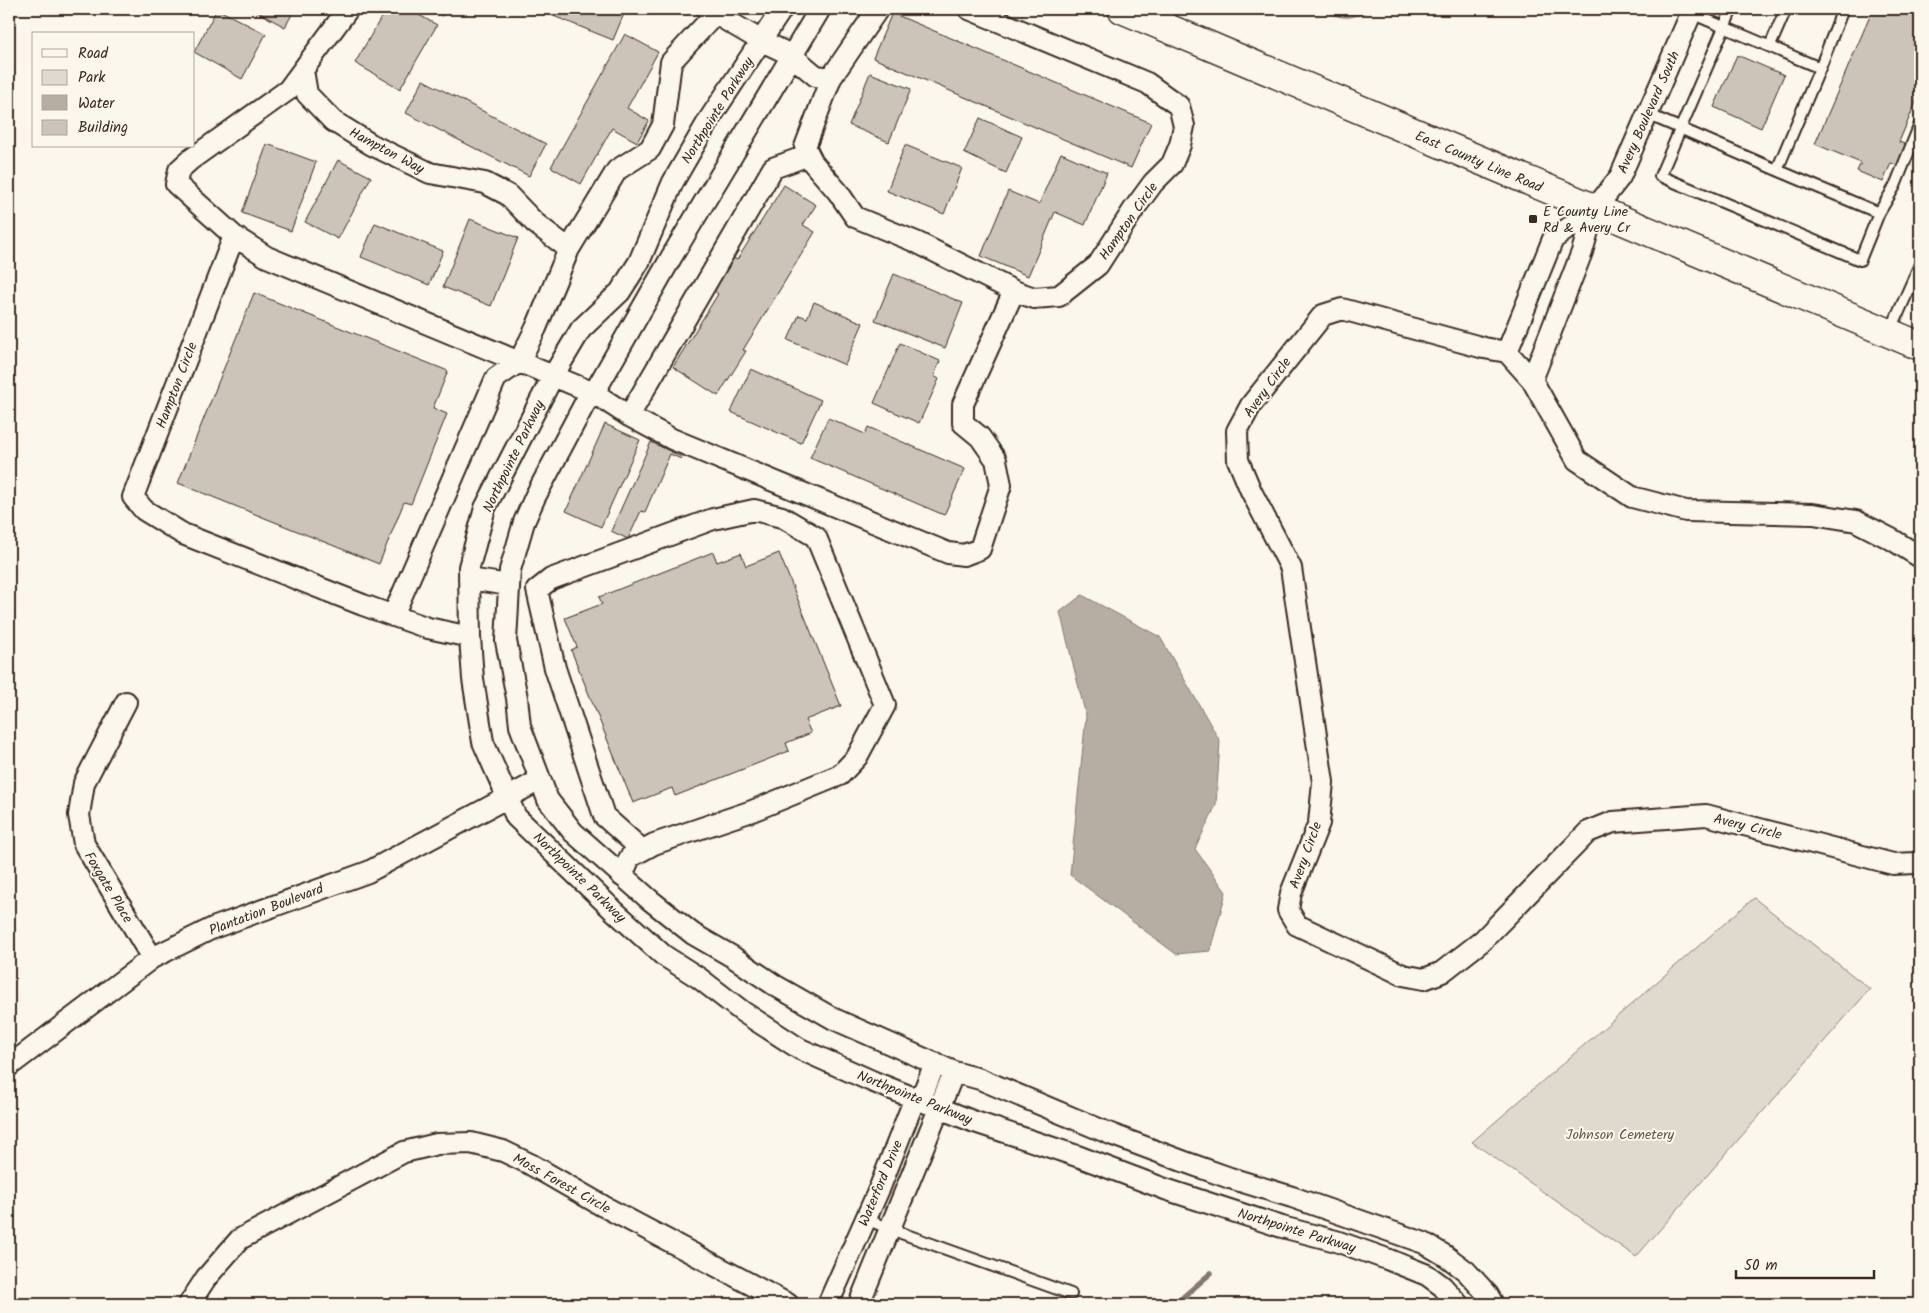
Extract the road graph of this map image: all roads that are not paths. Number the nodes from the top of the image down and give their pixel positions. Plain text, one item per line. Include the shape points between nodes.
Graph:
1 (348, 9) edge
2 (782, 9) edge
3 (820, 9) edge
4 (878, 9) edge
5 (968, 9) edge
6 (1122, 9) edge
7 (1732, 9) edge
8 (1786, 9) edge
9 (1843, 9) edge
10 (712, 11) edge
11 (1692, 11) edge
12 (1724, 26) junction
13 (760, 40) junction
14 (1770, 46) junction
15 (791, 55) junction
16 (1820, 68) junction
17 (303, 70) junction
18 (831, 78) junction
19 (1647, 114) junction
20 (1920, 124) edge
21 (1681, 129) junction
22 (809, 155) junction
23 (1777, 170) junction
24 (1594, 210) junction
25 (1880, 213) junction
26 (234, 236) junction
27 (569, 249) junction
28 (1919, 269) edge
29 (1014, 291) junction
30 (1889, 333) junction
31 (1920, 346) edge
32 (1507, 352) junction
33 (519, 362) junction
34 (552, 376) junction
35 (1532, 380) junction
36 (594, 393) junction
37 (629, 416) junction
38 (1920, 557) edge
39 (469, 580) junction
40 (508, 585) junction
41 (393, 616) junction
42 (470, 638) junction
43 (126, 702) dead end
44 (540, 780) junction
45 (508, 797) junction
46 (642, 850) junction
47 (1920, 861) edge
48 (622, 876) junction
49 (152, 958) junction
50 (935, 1063) junction
51 (9, 1066) edge
52 (954, 1072) junction
53 (915, 1098) junction
54 (940, 1108) junction
55 (884, 1175) junction
56 (908, 1186) junction
57 (1292, 1197) junction
58 (866, 1219) junction
59 (1282, 1226) junction
60 (890, 1229) junction
61 (1071, 1294) dead end
62 (189, 1304) edge
63 (788, 1304) edge
64 (828, 1304) edge
65 (859, 1304) edge
66 (1458, 1304) edge
67 (1493, 1304) edge

1 - 17 street
2 - 13 street, Northpointe Parkway
3 - 15 street, Northpointe Parkway
4 - 18 street
5 - 29 street, Hampton Circle via 1147,83 1179,106 1184,126 1172,164 1153,183 1098,265 1059,296 1034,298
6 - 24 main road, East County Line Road
7 - 12 lane
8 - 14 lane
9 - 16 lane
10 - 13 street
10 - 27 street via 672,62 663,125 650,149 617,170
11 - 12 lane
11 - 19 street, Avery Boulevard South
12 - 14 lane
12 - 21 lane
13 - 15 street
13 - 34 street, Northpointe Parkway via 673,182 630,277 620,292 581,329
14 - 16 lane
15 - 18 street via 816,76
15 - 36 street, Northpointe Parkway
16 - 23 lane
17 - 26 street via 288,90 179,170 176,184
17 - 27 street, Hampton Way via 307,94 333,121 372,145 430,173 485,183 508,195 535,223
18 - 22 street via 805,147
19 - 21 lane
19 - 24 street, Avery Boulevard South via 1620,177
20 - 25 lane via 1895,186
21 - 23 lane
21 - 25 lane via 1660,176 1860,260
22 - 29 street, Hampton Circle via 855,217 916,242
22 - 37 street via 773,168
23 - 25 lane
24 - 30 main road, East County Line Road
24 - 32 street via 1553,239
24 - 35 street via 1582,252
26 - 33 street via 267,257
26 - 41 street, Hampton Circle via 133,497 144,510 183,534
27 - 33 street
28 - 30 lane
29 - 37 street via 963,404 963,423 980,436 996,460 1002,485 980,549 964,555 948,553 815,499 672,439
30 - 31 main road, East County Line Road
32 - 35 street
32 - 47 street, Avery Circle via 1342,309 1323,315 1251,405 1237,431 1238,460 1291,568 1323,782 1319,823 1291,893 1288,910 1297,925 1403,976 1424,979 1442,972 1482,941 1588,832 1613,822 1706,815 1893,864
33 - 34 street
33 - 41 street via 496,378
34 - 36 street
34 - 39 street, Northpointe Parkway via 485,508
35 - 38 street via 1577,460 1632,497 1686,511 1813,514 1856,521
36 - 37 street
36 - 40 street, Northpointe Parkway via 578,417 524,522
39 - 40 street
39 - 42 street, Northpointe Parkway
40 - 44 street, Northpointe Parkway via 506,641 518,698 520,726
41 - 42 street, Hampton Circle
42 - 45 street, Northpointe Parkway via 484,742
43 - 49 street, Foxgate Place via 84,784 79,815 84,844
44 - 45 street, Plantation Boulevard
44 - 48 street, Northpointe Parkway via 548,800 573,832
45 - 49 street, Plantation Boulevard via 368,872 213,928
45 - 53 street, Northpointe Parkway via 516,817 664,955 800,1049
46 - 46 street via 840,775 857,758 884,705 816,537 782,517 754,510 713,519 551,579 536,590 555,668 604,816
46 - 48 street via 630,856
48 - 50 street, Northpointe Parkway via 693,934 776,986 834,1019
49 - 51 street, Plantation Boulevard
50 - 52 street, Northpointe Parkway
50 - 53 street, Waterford Drive via 924,1091
52 - 54 street, Waterford Drive
52 - 57 street, Northpointe Parkway via 980,1079 1184,1162
53 - 54 street, Northpointe Parkway
53 - 55 street, Waterford Drive
54 - 56 street, Waterford Drive
54 - 59 street, Northpointe Parkway via 1166,1190
55 - 56 street
55 - 58 street, Waterford Drive
56 - 60 street, Waterford Drive
57 - 59 street
57 - 67 street, Northpointe Parkway via 1424,1243 1466,1271
58 - 60 lane
58 - 64 street, Waterford Drive
59 - 66 street, Northpointe Parkway via 1336,1241 1427,1275
60 - 61 lane
60 - 65 street, Waterford Drive
62 - 63 street, Moss Forest Circle via 206,1278 240,1239 404,1152 437,1144 470,1143 503,1151 530,1164

